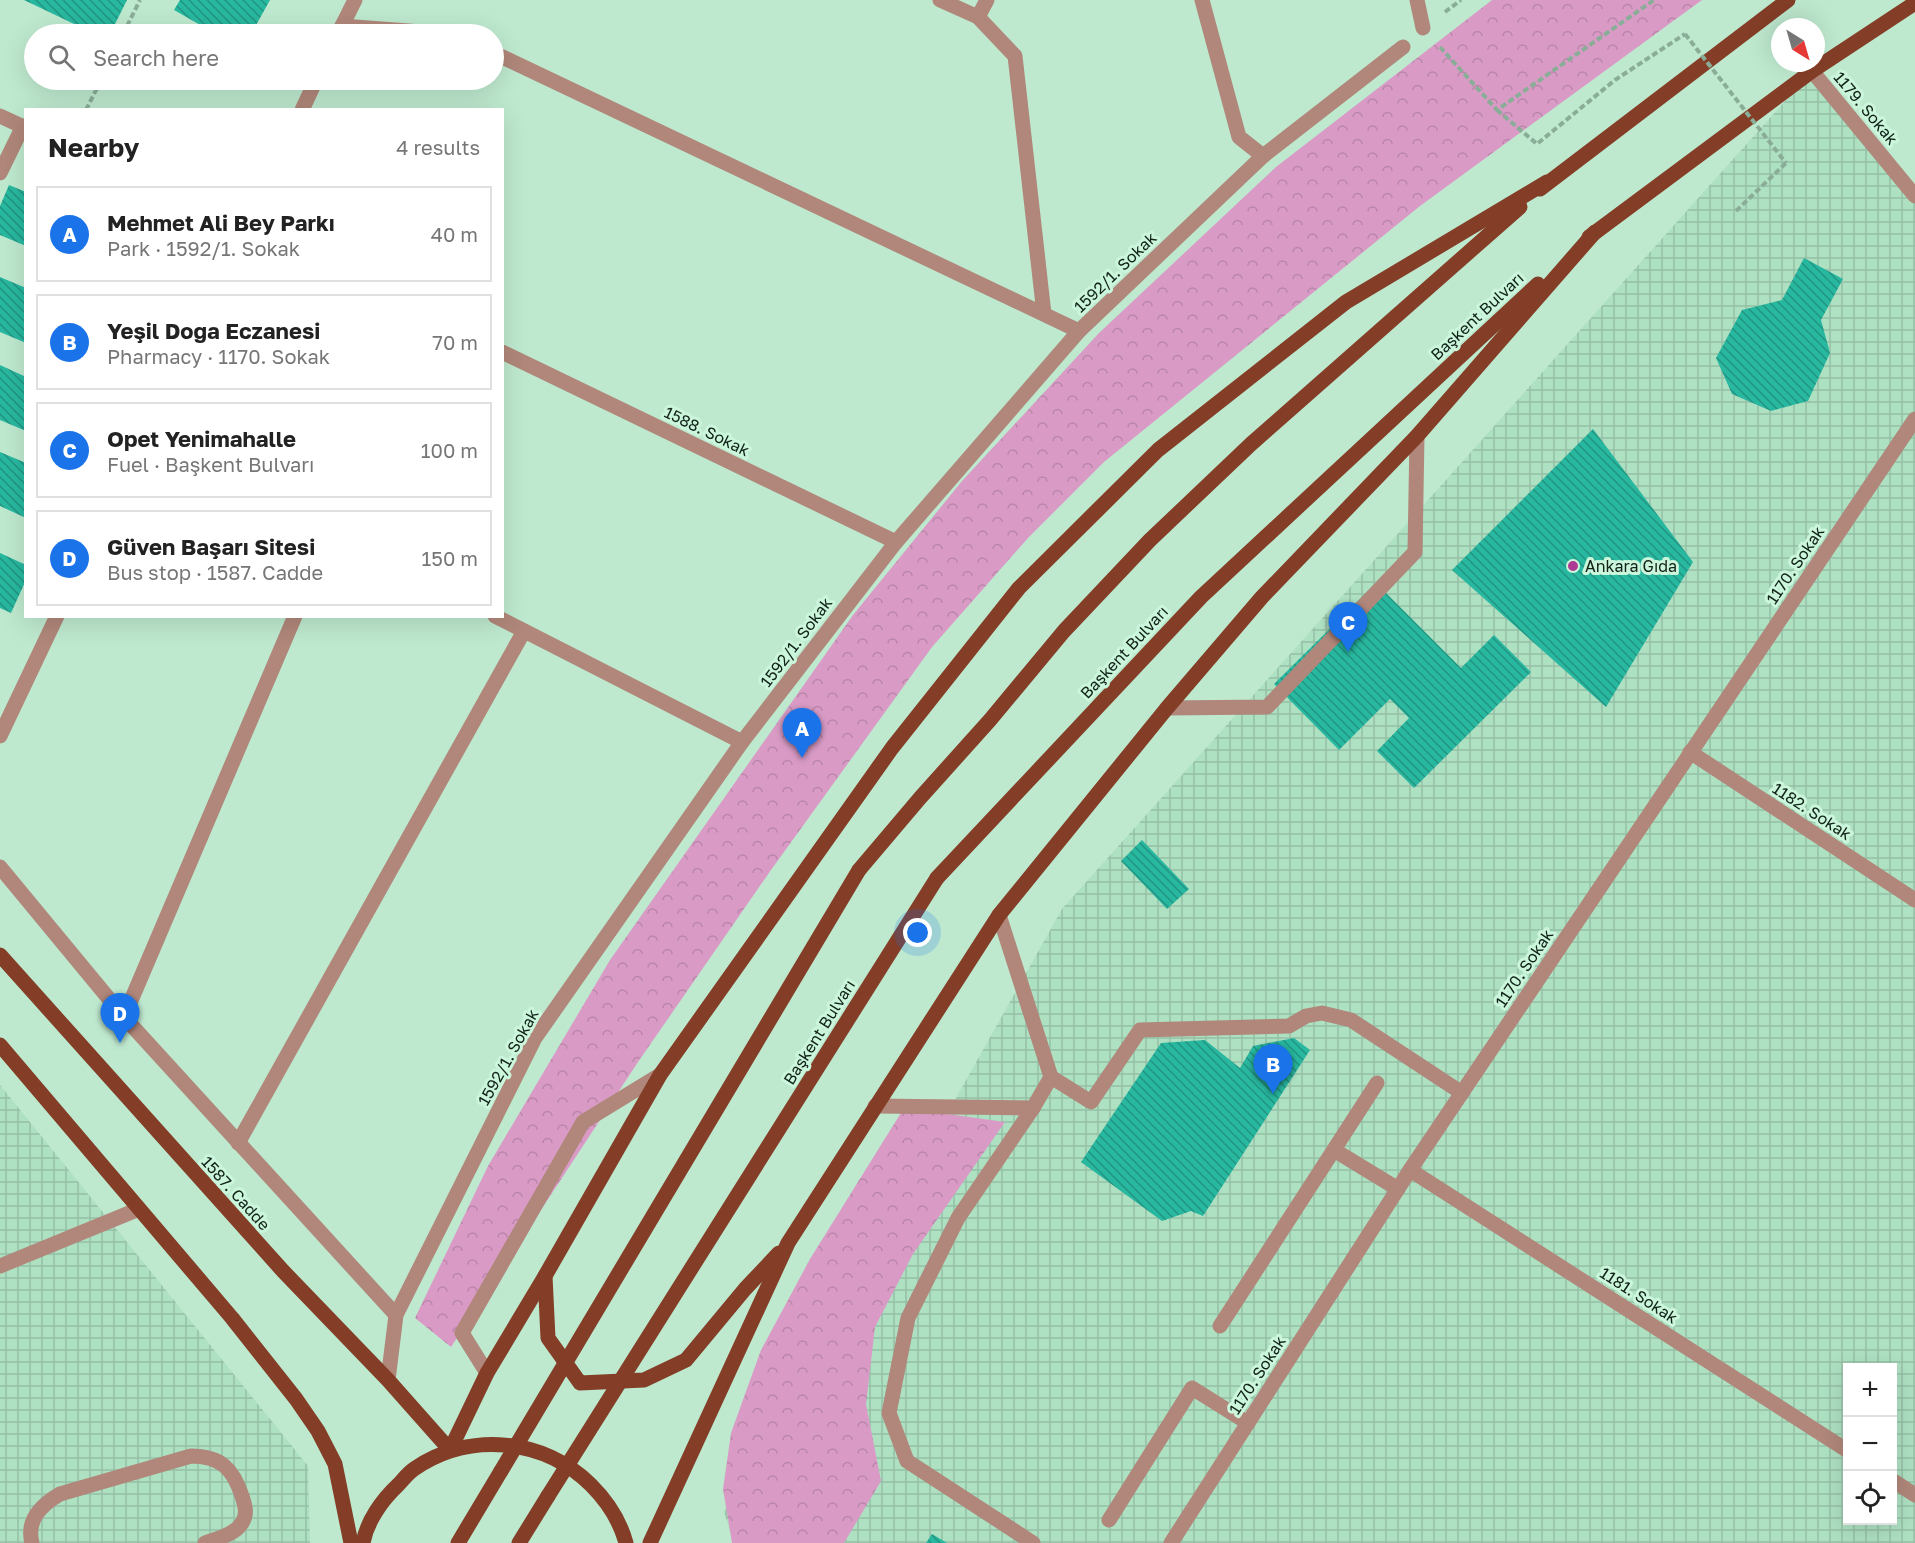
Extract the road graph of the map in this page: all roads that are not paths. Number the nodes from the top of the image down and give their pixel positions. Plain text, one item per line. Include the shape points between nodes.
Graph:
1 (355, 0) edge
2 (940, 0) edge
3 (987, 0) edge
4 (1202, 0) edge
5 (1417, 0) edge
6 (1788, 0) edge
7 (1915, 3) edge
8 (978, 17) junction
9 (343, 24) edge
10 (1423, 28) road end
11 (1403, 47) dead end
12 (504, 58) edge
13 (1825, 62) edge
14 (1811, 72) edge
15 (1813, 72) edge
16 (311, 90) edge
17 (303, 108) edge
18 (0, 116) edge
19 (24, 127) edge
20 (1263, 156) junction
21 (0, 173) edge
22 (1547, 182) junction
23 (1915, 196) edge
24 (1595, 232) junction
25 (1044, 314) junction
26 (1079, 331) junction
27 (504, 353) edge
28 (1915, 419) edge
29 (1417, 436) junction
30 (896, 542) junction
31 (56, 618) edge
32 (294, 618) edge
33 (499, 618) edge
34 (524, 631) junction
35 (1167, 708) junction
36 (0, 736) edge
37 (742, 742) junction
38 (1690, 752) junction
39 (0, 867) edge
40 (1915, 900) edge
41 (999, 915) junction
42 (0, 955) edge
43 (124, 1017) junction
44 (0, 1045) edge
45 (660, 1075) junction
46 (1051, 1077) junction
47 (1377, 1083) dead end
48 (1462, 1093) junction
49 (876, 1106) junction
50 (1033, 1108) junction
51 (238, 1143) junction
52 (1334, 1150) junction
53 (1410, 1170) junction
54 (1398, 1189) junction
55 (139, 1209) junction
56 (788, 1243) junction
57 (0, 1266) edge
58 (545, 1276) junction
59 (396, 1315) junction
60 (1220, 1326) dead end
61 (487, 1373) junction
62 (388, 1380) junction
63 (1248, 1423) junction
64 (1843, 1448) edge
65 (450, 1450) junction
66 (1897, 1483) edge
67 (1915, 1495) edge
68 (1109, 1520) dead end
69 (32, 1543) edge
70 (205, 1543) edge
71 (351, 1543) edge
72 (363, 1543) edge
73 (458, 1543) edge
74 (519, 1543) edge
75 (626, 1543) edge
76 (650, 1543) edge
77 (1033, 1543) edge
78 (1171, 1543) edge

1 - 9 street
2 - 8 street
3 - 8 street
4 - 20 street via 1239,137
5 - 10 street
6 - 22 main road
7 - 13 main road, Başkent Bulvarı
8 - 25 street via 1015,56
11 - 20 street, 1592/1. Sokak
12 - 25 street
14 - 24 main road, Başkent Bulvarı
15 - 23 street, 1179. Sokak
16 - 17 street
18 - 19 street
19 - 21 street
20 - 26 street, 1592/1. Sokak
22 - 45 main road via 1346,302 1158,450 1019,588 892,748
22 - 73 main road, bridge via 1251,444 1150,540 1064,631 859,870
24 - 29 main road
24 - 74 main road, Başkent Bulvarı, bridge via 1201,597 937,878
25 - 26 street
26 - 30 street, 1592/1. Sokak
27 - 30 street, 1588. Sokak
28 - 38 street, 1170. Sokak
29 - 35 main road via 1262,597
29 - 35 street via 1415,552 1267,707
30 - 37 street, 1592/1. Sokak
31 - 36 street
32 - 43 street
33 - 34 street
34 - 37 street
34 - 51 street
35 - 41 main road
37 - 59 street, 1592/1. Sokak via 535,1038
38 - 40 street, 1182. Sokak
38 - 48 street, 1170. Sokak
39 - 43 street
41 - 46 street
41 - 49 main road
42 - 62 main road, 1587. Cadde via 283,1272
43 - 51 street
44 - 55 main road
45 - 58 main road
45 - 61 street via 583,1122 577,1132 462,1333
46 - 48 street via 1090,1102 1140,1030 1289,1026 1306,1016 1322,1013 1351,1020
46 - 50 street
47 - 52 street
48 - 53 street, 1170. Sokak
49 - 50 street
49 - 56 main road
50 - 77 street via 957,1218 908,1318 890,1413 907,1461
51 - 59 street
52 - 54 street
52 - 60 street
53 - 54 street, 1170. Sokak
53 - 64 street, 1181. Sokak
54 - 63 street, 1170. Sokak
55 - 57 street
55 - 71 main road via 232,1318 318,1431 335,1464
56 - 58 main road via 686,1360 644,1380 580,1383 548,1338
56 - 76 main road
58 - 61 main road
59 - 62 street, 1592/1. Sokak
61 - 65 main road
62 - 65 main road, 1587. Cadde
63 - 68 street via 1192,1388
63 - 78 street, 1170. Sokak
65 - 72 main road via 414,1469 384,1498
65 - 75 main road via 493,1443 537,1449 576,1470 606,1500
66 - 67 street
69 - 70 street via 31,1528 38,1511 60,1494 191,1456 204,1456 226,1466 237,1481 246,1509 242,1524 234,1531

